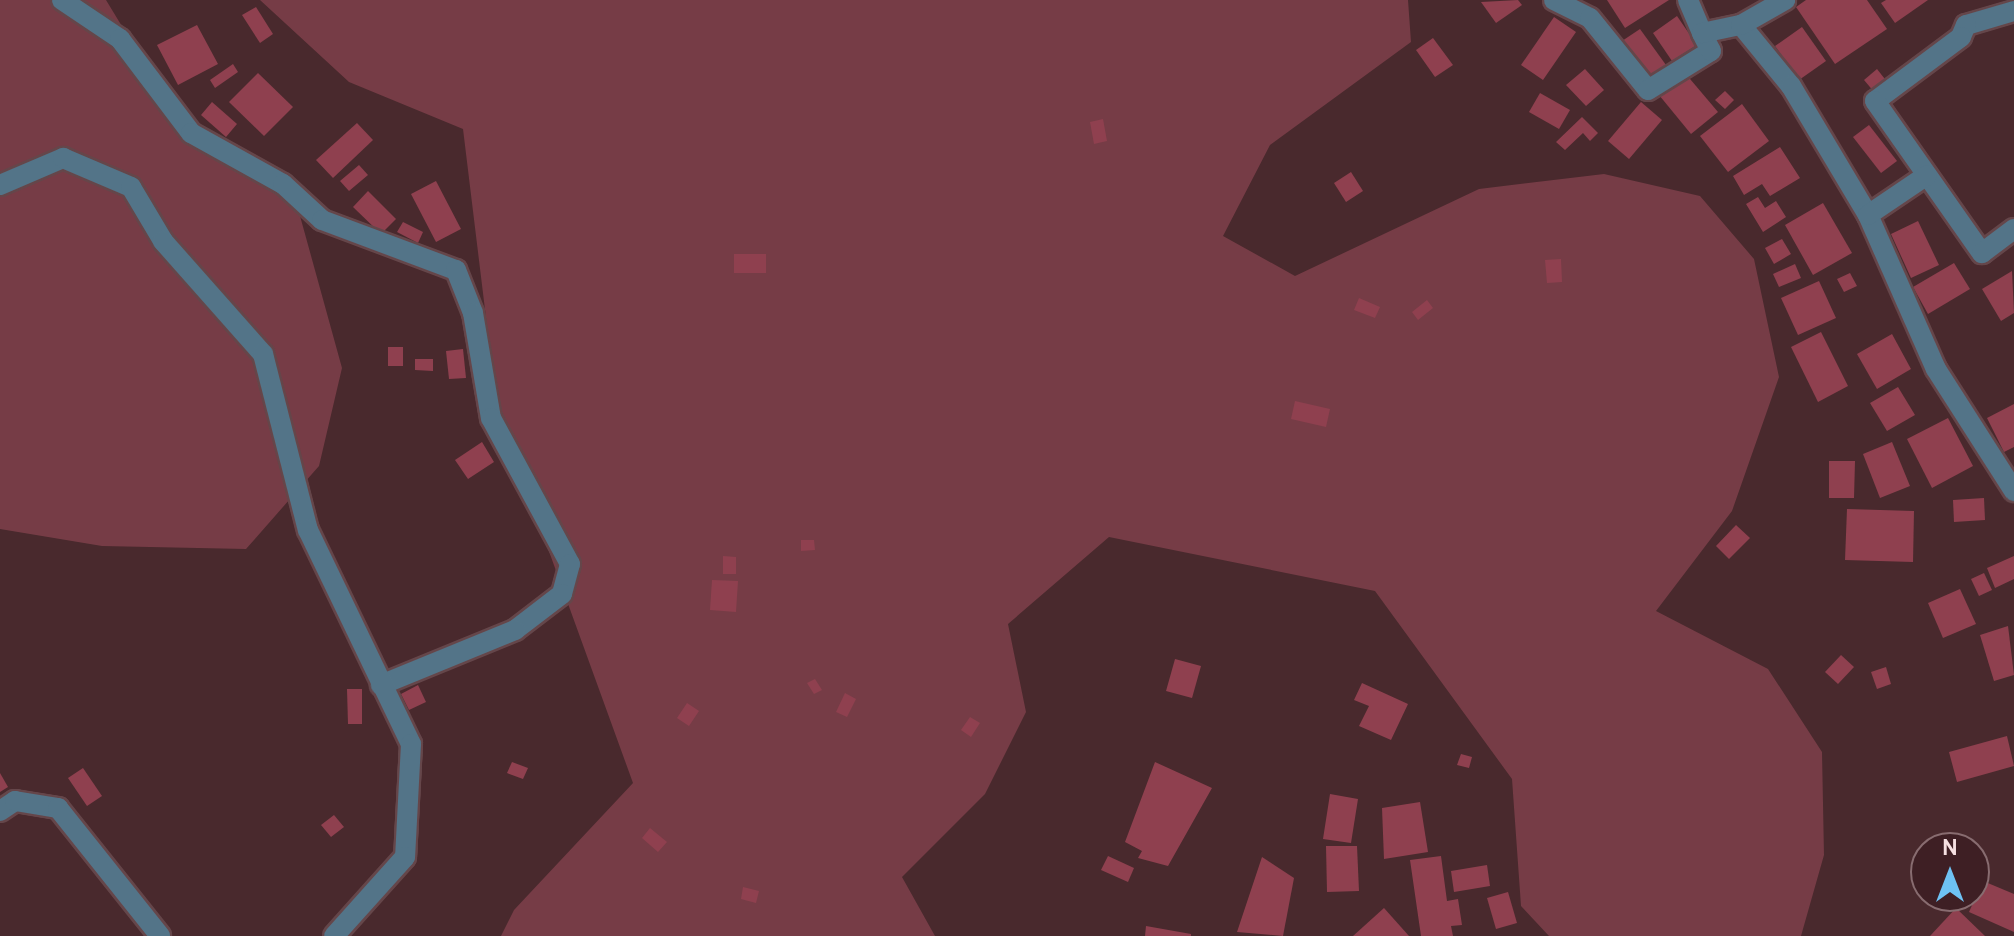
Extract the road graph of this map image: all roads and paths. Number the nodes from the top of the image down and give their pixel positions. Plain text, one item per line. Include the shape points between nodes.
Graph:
1 (62, 0) edge
2 (1554, 0) edge
3 (1688, 0) edge
4 (1785, 0) edge
5 (2014, 11) edge
6 (1741, 25) junction
7 (1702, 33) junction
8 (1927, 175) junction
9 (0, 185) edge
10 (1868, 215) junction
11 (2014, 229) edge
12 (2014, 491) edge
13 (381, 685) junction
14 (0, 811) edge
15 (160, 936) edge
16 (334, 936) edge

1 - 13 street via 120,39 191,133 283,184 322,220 456,270 473,313 491,418 570,564 562,594 515,630
2 - 7 street via 1590,18 1648,90 1711,51
3 - 7 street
4 - 6 street
5 - 8 street via 1966,25 1961,37 1875,101
6 - 7 street
6 - 10 street via 1791,86
8 - 10 street
8 - 11 street via 1982,253
9 - 13 street via 63,158 131,187 163,241 263,354 308,530
10 - 12 street via 1936,369
13 - 16 street via 411,744 405,857
14 - 15 street via 15,801 58,808

